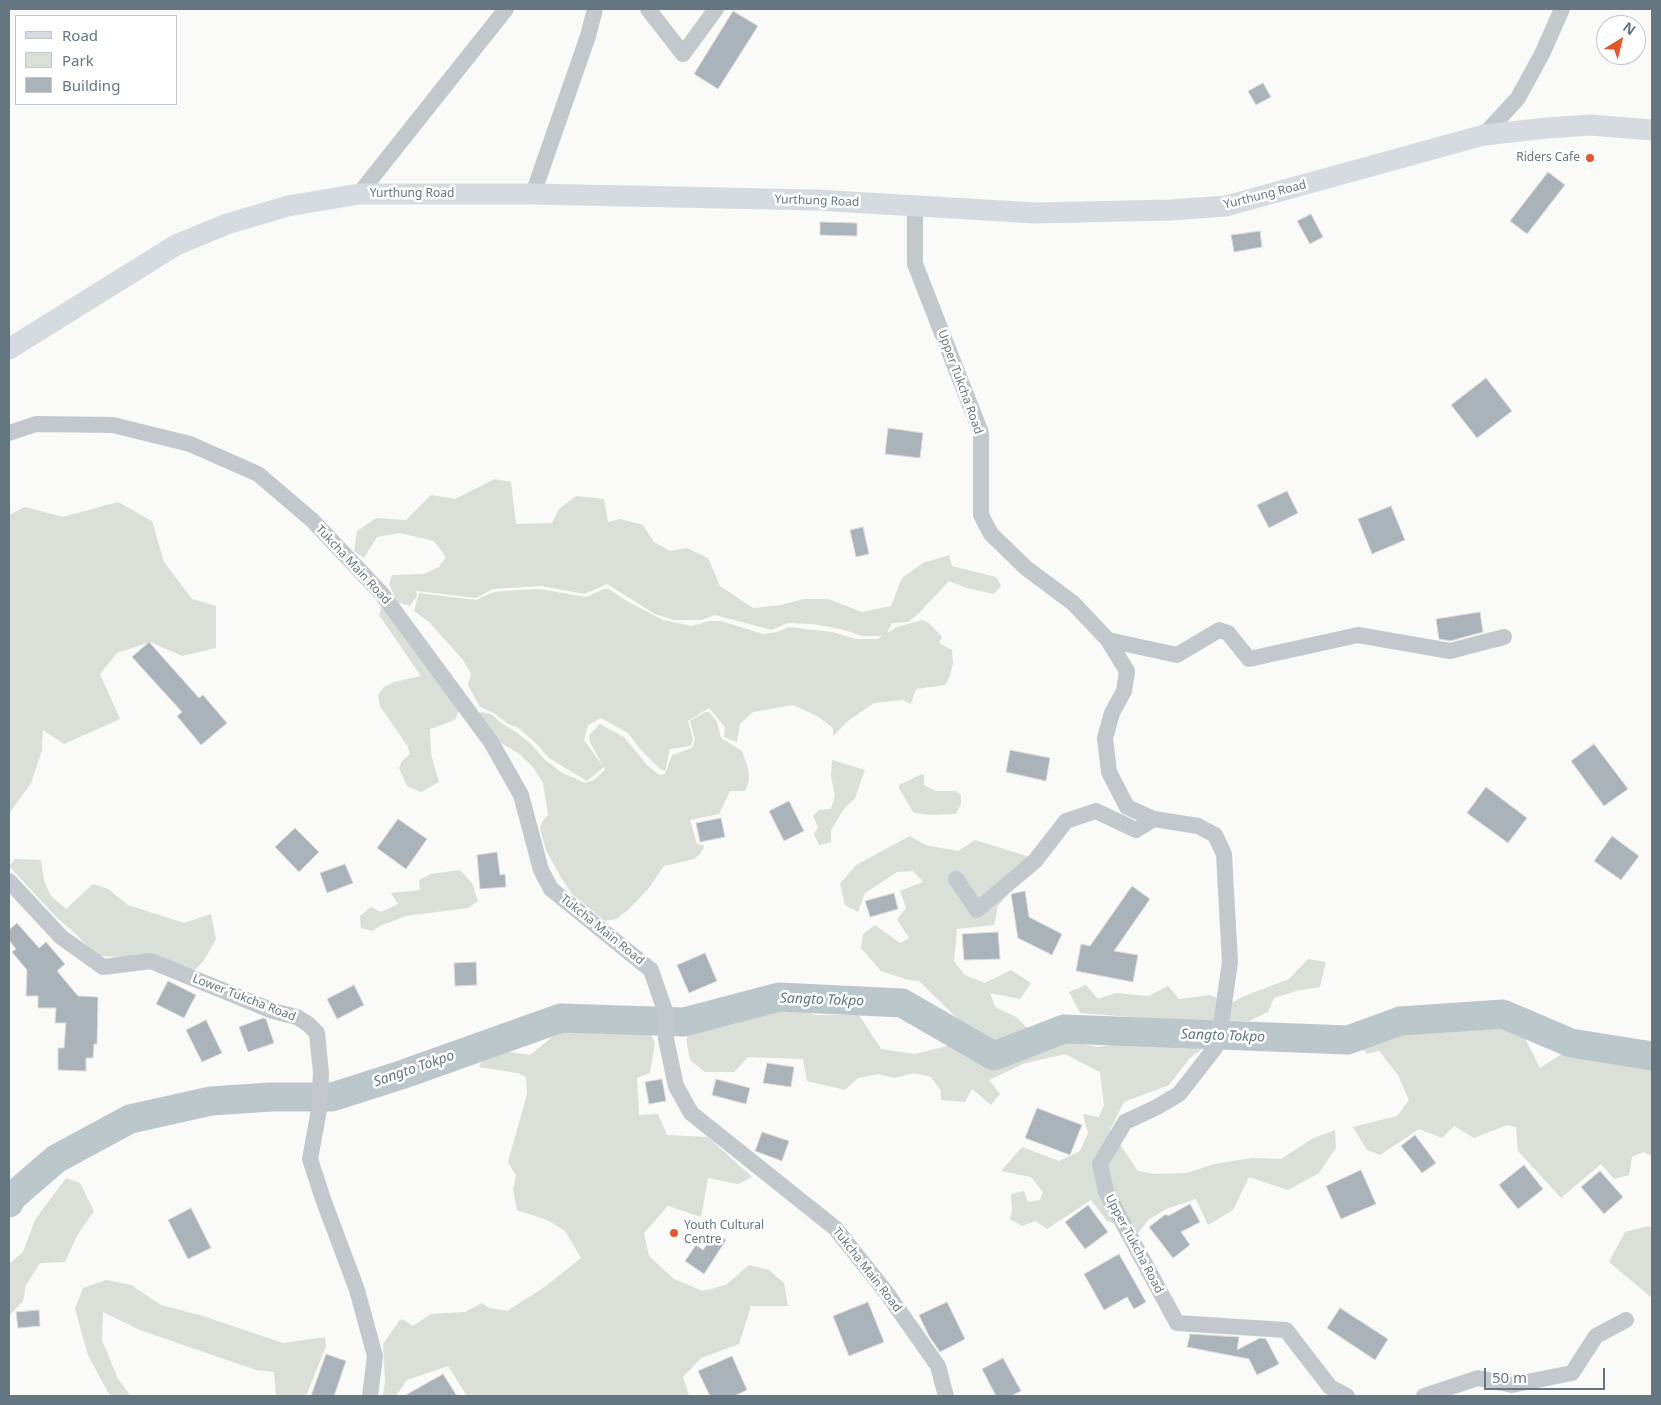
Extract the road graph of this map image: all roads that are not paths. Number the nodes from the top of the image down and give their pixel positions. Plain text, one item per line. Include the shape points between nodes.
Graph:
1 (506, 9) edge
2 (595, 9) edge
3 (648, 9) edge
4 (716, 9) edge
5 (1562, 9) edge
6 (1652, 130) edge
7 (1484, 135) junction
8 (359, 194) junction
9 (532, 194) junction
10 (915, 206) junction
11 (9, 349) edge
12 (9, 433) edge
13 (1504, 637) dead end
14 (1108, 640) junction
15 (1154, 819) junction
16 (956, 879) dead end
17 (9, 881) edge
18 (1626, 1320) dead end
19 (370, 1396) edge
20 (946, 1396) edge
21 (1347, 1396) edge
22 (1424, 1396) edge

1 - 8 street
2 - 9 street
3 - 4 street via 683,54
5 - 7 street via 1518,98
6 - 7 main road, Yurthung Road via 1590,125
7 - 10 main road, Yurthung Road via 1226,206 1036,213
8 - 9 main road, Yurthung Road
8 - 11 main road, Yurthung Road via 288,206 227,224 176,245
9 - 10 main road, Yurthung Road via 816,200
10 - 14 street, Upper Tukcha Road via 915,264 981,433 981,515 991,534 1026,568 1073,603
12 - 20 street, Tukcha Main Road via 36,424 114,425 190,444 258,474 298,509 382,594 491,742 521,795 541,870 552,889 650,970 665,1012 666,1039 676,1086 691,1112 835,1228 886,1292 938,1366
13 - 14 street via 1450,651 1358,635 1249,659 1228,633 1219,630 1177,655
14 - 15 street, Upper Tukcha Road via 1127,671 1124,691 1112,713 1105,738 1109,772 1127,807
15 - 16 street via 1136,830 1096,811 1066,821 1036,861 977,910
15 - 21 street, Upper Tukcha Road via 1198,826 1215,835 1224,854 1230,962 1215,1048 1180,1094 1125,1122 1100,1164 1106,1192 1176,1322 1286,1330 1330,1387
17 - 19 street, Lower Tukcha Road via 61,937 103,967 151,961 273,1011 297,1017 317,1033 322,1073 310,1158 357,1290 375,1356
18 - 22 street via 1596,1336 1572,1373 1512,1385 1478,1378

